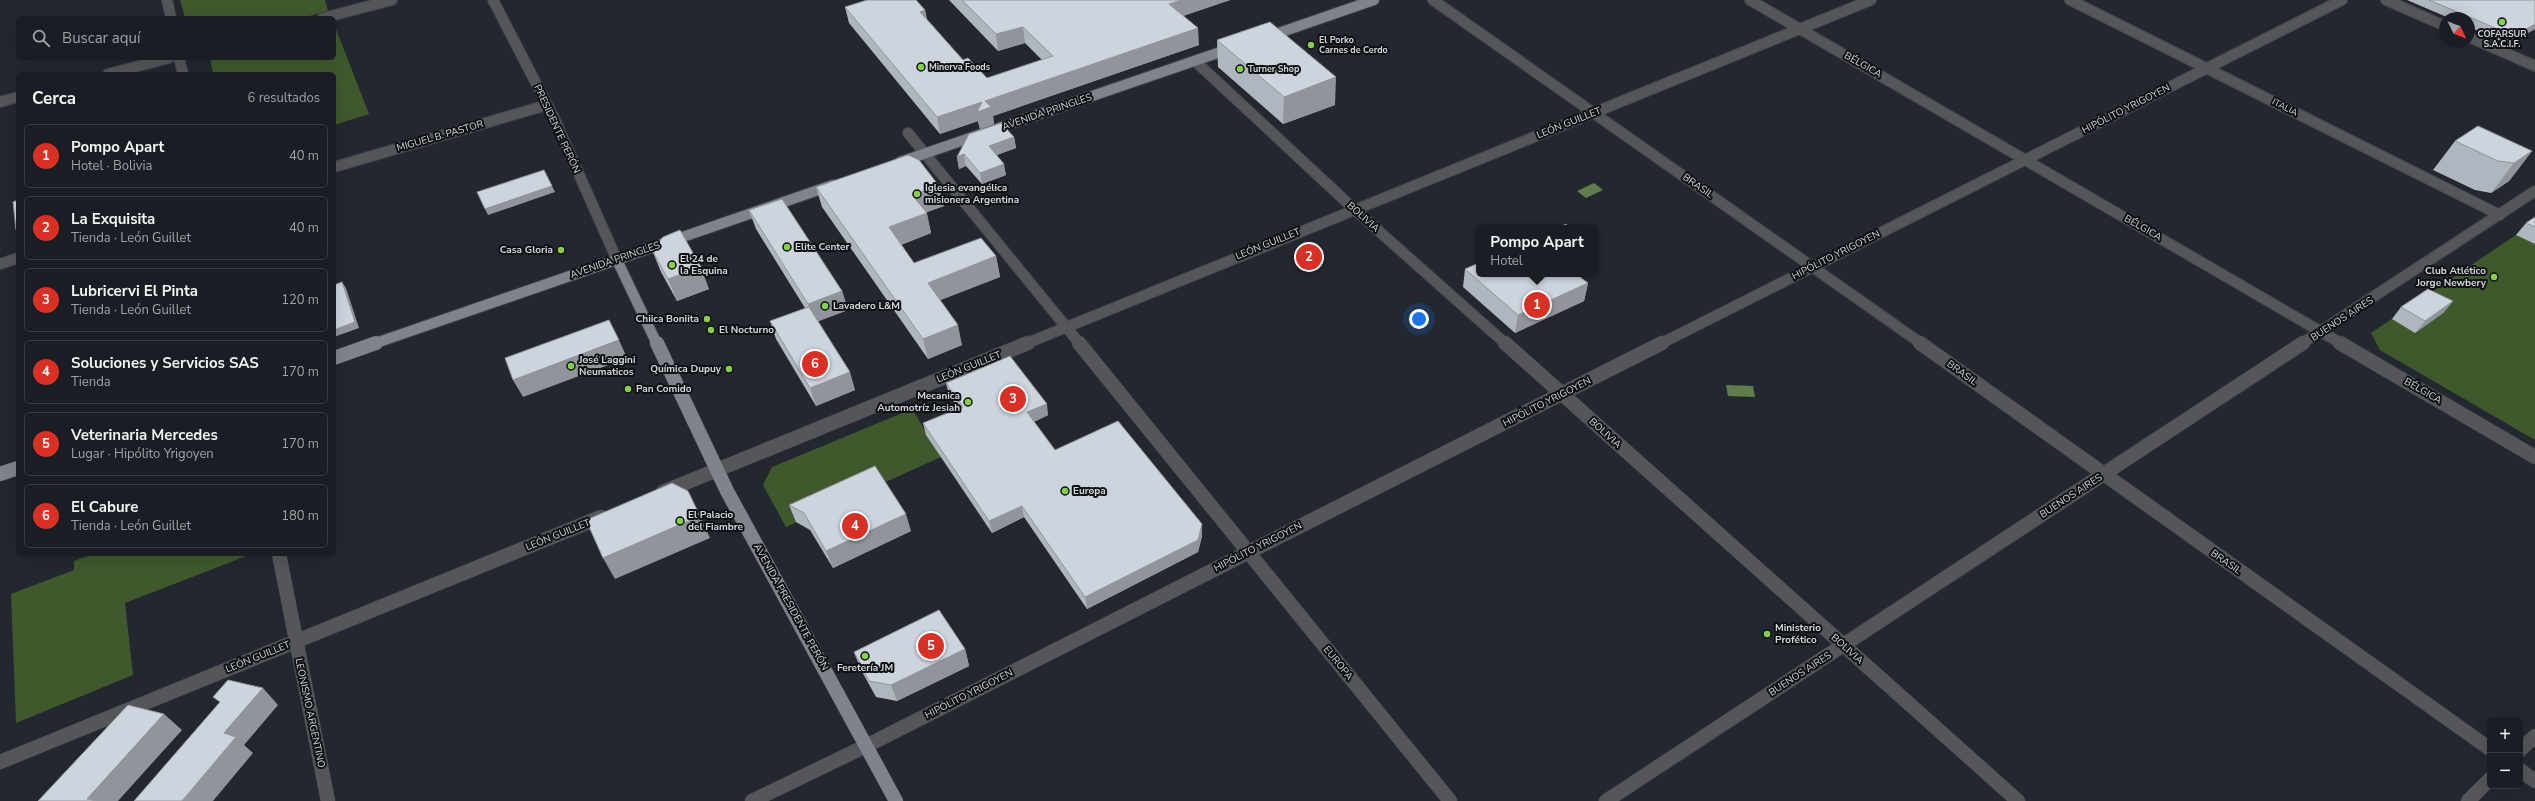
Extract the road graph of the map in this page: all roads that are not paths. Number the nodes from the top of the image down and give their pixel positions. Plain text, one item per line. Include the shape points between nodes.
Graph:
1 (168, 0) edge
2 (392, 0) edge
3 (493, 0) edge
4 (1374, 0) edge
5 (1433, 0) edge
6 (1750, 0) edge
7 (1871, 0) edge
8 (2070, 0) edge
9 (2342, 0) edge
10 (2386, 0) edge
11 (171, 16) edge
12 (331, 16) edge
13 (2439, 23) edge
14 (1801, 29) junction
15 (1260, 39) edge
16 (2475, 39) edge
17 (1245, 44) edge
18 (161, 60) edge
19 (179, 60) edge
20 (1195, 61) junction
21 (2535, 66) edge
22 (2207, 68) junction
23 (116, 72) edge
24 (182, 72) edge
25 (16, 98) edge
26 (0, 102) edge
27 (547, 105) junction
28 (1594, 113) junction
29 (908, 133) dead end
30 (926, 154) junction
31 (2026, 160) junction
32 (336, 166) edge
33 (888, 166) edge
34 (843, 182) edge
35 (2535, 191) edge
36 (1354, 209) junction
37 (2500, 215) junction
38 (16, 259) edge
39 (617, 260) junction
40 (0, 264) edge
41 (1814, 267) junction
42 (1066, 326) junction
43 (2322, 332) junction
44 (336, 357) edge
45 (1561, 395) junction
46 (2535, 457) edge
47 (16, 469) edge
48 (718, 470) junction
49 (0, 474) edge
50 (2103, 475) junction
51 (653, 496) edge
52 (609, 514) edge
53 (1249, 552) junction
54 (279, 556) edge
55 (296, 641) junction
56 (1843, 646) junction
57 (2535, 736) edge
58 (868, 745) junction
59 (2487, 747) edge
60 (2523, 747) edge
61 (0, 762) edge
62 (2523, 772) edge
63 (2535, 781) edge
64 (2487, 782) edge
65 (328, 801) edge
66 (752, 801) edge
67 (896, 801) edge
68 (1450, 801) edge
69 (1606, 801) edge
70 (2018, 801) edge
71 (2468, 801) edge

1 - 11 street
2 - 12 street
3 - 27 street, PRESIDENTE PERÓN
4 - 15 main road
5 - 28 street, BRASIL
6 - 14 street, BÉLGICA
7 - 14 street, LEÓN GUILLET
8 - 22 street, ITALIA
9 - 22 street, HIPÓLITO YRIGOYEN
10 - 13 street
14 - 28 street, LEÓN GUILLET
14 - 31 street, BÉLGICA
16 - 21 street
17 - 20 main road, AVENIDA PRINGLES
18 - 23 street
19 - 24 street
20 - 30 main road, AVENIDA PRINGLES
20 - 36 street, BOLIVIA
22 - 31 street, HIPÓLITO YRIGOYEN
22 - 37 street, ITALIA
25 - 26 street
27 - 32 street, MIGUEL B. PASTOR
27 - 39 street, PRESIDENTE PERÓN
28 - 36 street, LEÓN GUILLET
28 - 41 street, BRASIL
29 - 30 street, EUROPA
30 - 33 main road, AVENIDA PRINGLES
30 - 42 street, EUROPA
31 - 41 street, HIPÓLITO YRIGOYEN
31 - 43 street, BÉLGICA
34 - 39 main road, AVENIDA PRINGLES
35 - 37 street, BUENOS AIRES
36 - 42 street, LEÓN GUILLET
36 - 45 street, BOLIVIA
37 - 43 street, BUENOS AIRES
38 - 40 street
39 - 44 main road, AVENIDA PRINGLES
39 - 48 main road, AVENIDA PRESIDENTE PERÓN
41 - 45 street, HIPÓLITO YRIGOYEN
41 - 50 street, BRASIL
42 - 48 street, LEÓN GUILLET
42 - 53 street, EUROPA
43 - 46 street, BÉLGICA
43 - 50 street, BUENOS AIRES
45 - 53 street, HIPÓLITO YRIGOYEN
45 - 56 street, BOLIVIA
47 - 49 main road
48 - 51 street, LEÓN GUILLET
48 - 58 main road, AVENIDA PRESIDENTE PERÓN
50 - 56 street, BUENOS AIRES
50 - 59 street, BRASIL
52 - 55 street, LEÓN GUILLET
53 - 58 street, HIPÓLITO YRIGOYEN
53 - 68 street, EUROPA
54 - 55 street, LEONISMO ARGENTINO
55 - 61 street, LEÓN GUILLET
55 - 65 street, LEONISMO ARGENTINO
56 - 69 street, BUENOS AIRES
56 - 70 street, BOLIVIA
57 - 60 street
58 - 66 street, HIPÓLITO YRIGOYEN
58 - 67 main road, AVENIDA PRESIDENTE PERÓN
62 - 63 street
64 - 71 street

